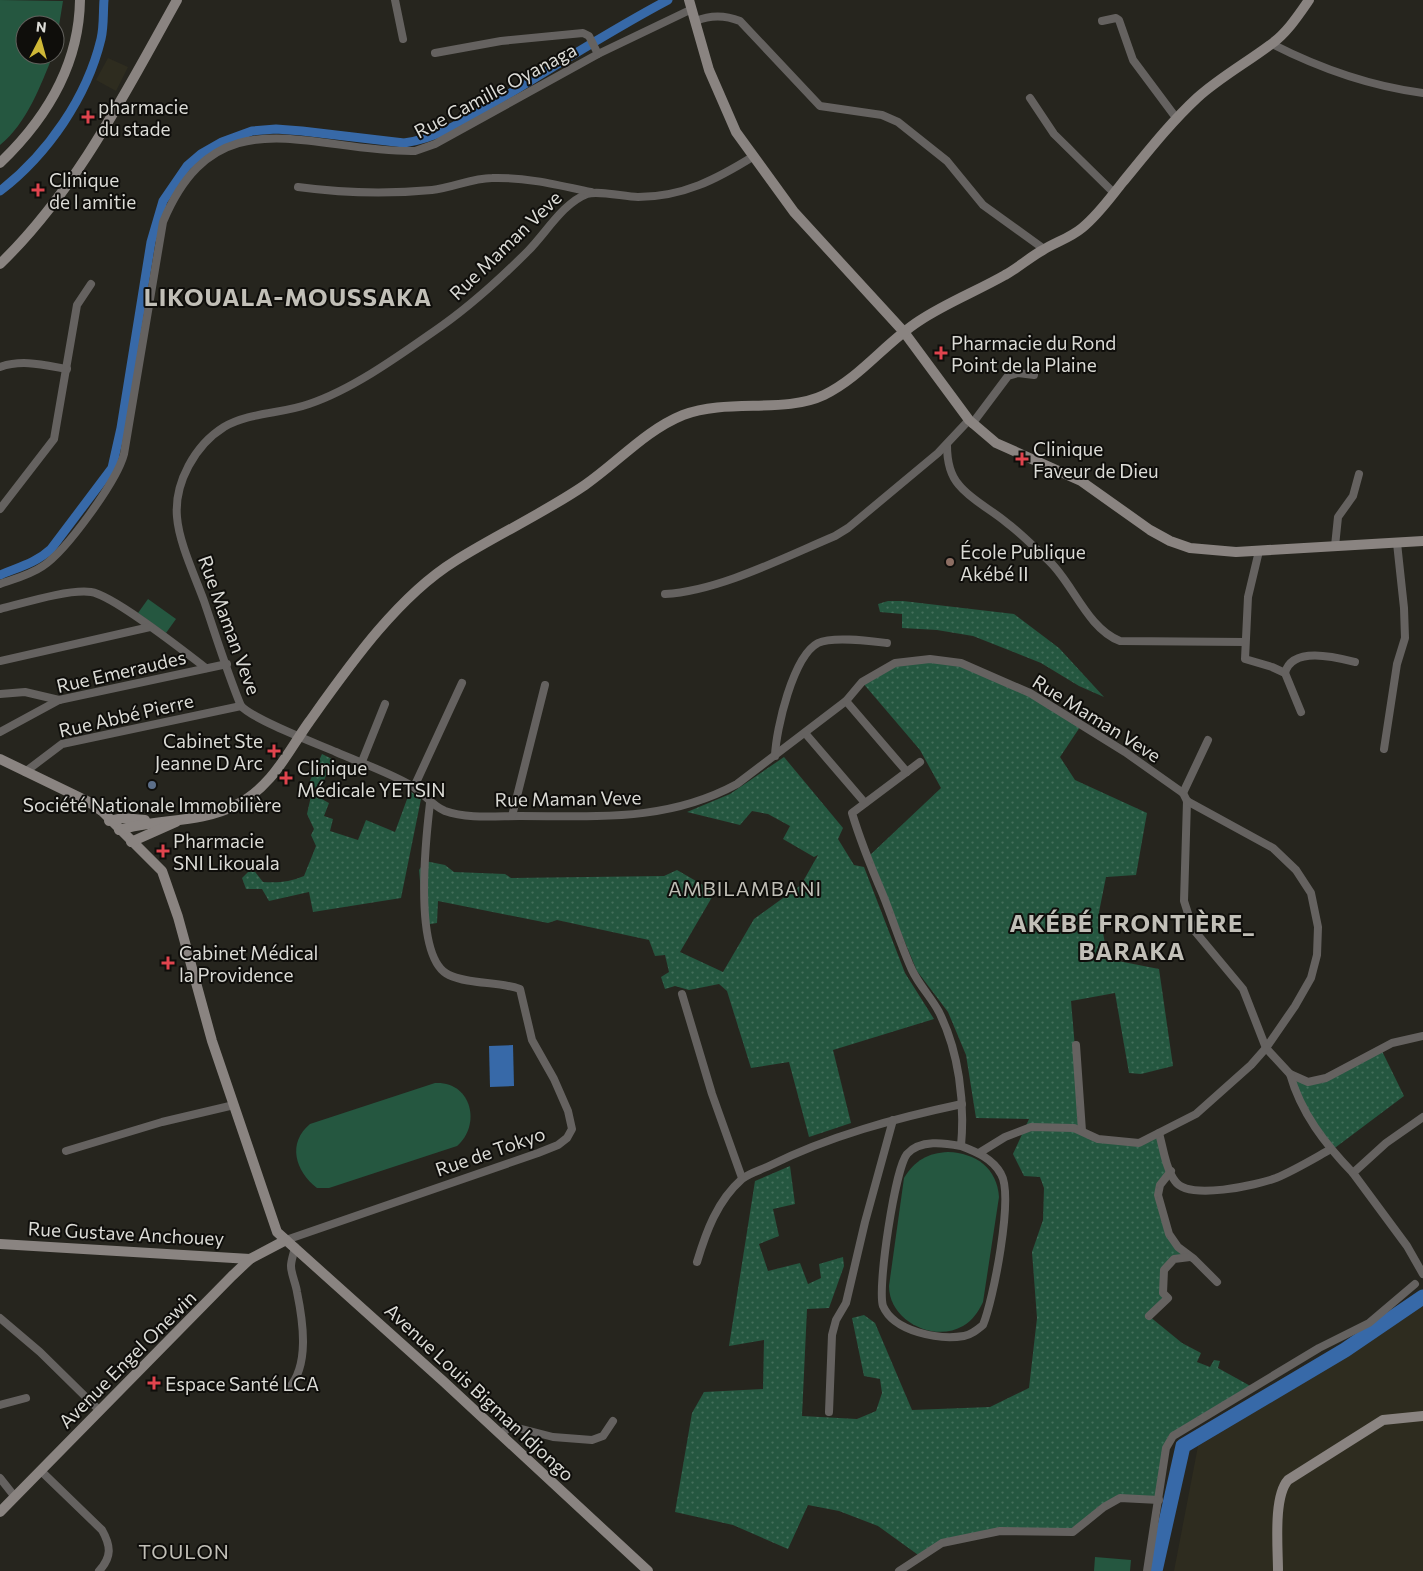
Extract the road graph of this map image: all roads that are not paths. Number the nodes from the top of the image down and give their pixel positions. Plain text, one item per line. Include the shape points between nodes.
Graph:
1 (80, 0) edge
2 (177, 0) edge
3 (395, 0) edge
4 (1309, 0) edge
5 (690, 2) edge
6 (696, 21) junction
7 (1102, 21) dead end
8 (403, 39) dead end
9 (1272, 44) junction
10 (595, 47) junction
11 (435, 53) dead end
12 (1423, 93) edge
13 (1030, 98) dead end
14 (1177, 119) junction
15 (754, 156) junction
16 (0, 163) edge
17 (298, 186) dead end
18 (591, 192) junction
19 (1114, 193) junction
20 (1044, 249) junction
21 (0, 264) edge
22 (91, 284) dead end
23 (904, 332) junction
24 (0, 367) edge
25 (67, 369) junction
26 (1034, 375) dead end
27 (970, 422) junction
28 (947, 446) junction
29 (1359, 474) dead end
30 (0, 509) edge
31 (1423, 541) edge
32 (1397, 543) junction
33 (1335, 546) junction
34 (1259, 551) junction
35 (0, 584) edge
36 (666, 594) dead end
37 (0, 609) edge
38 (150, 627) junction
39 (887, 642) dead end
40 (1245, 642) junction
41 (0, 661) edge
42 (1356, 662) dead end
43 (226, 664) junction
44 (206, 668) junction
45 (1285, 673) junction
46 (462, 683) dead end
47 (545, 685) dead end
48 (0, 694) edge
49 (59, 700) junction
50 (846, 701) junction
51 (385, 704) dead end
52 (241, 706) junction
53 (1301, 712) dead end
54 (0, 732) edge
55 (805, 732) junction
56 (300, 737) junction
57 (1208, 740) dead end
58 (1384, 749) dead end
59 (775, 756) junction
60 (0, 760) edge
61 (920, 762) dead end
62 (361, 764) junction
63 (25, 772) junction
64 (906, 772) junction
65 (414, 787) junction
66 (1183, 793) junction
67 (1187, 801) junction
68 (430, 802) junction
69 (864, 802) junction
70 (512, 816) junction
71 (109, 821) junction
72 (161, 825) junction
73 (119, 830) junction
74 (131, 842) junction
75 (142, 848) junction
76 (682, 994) dead end
77 (1423, 1036) edge
78 (1076, 1045) dead end
79 (1266, 1048) junction
80 (1290, 1074) junction
81 (962, 1104) junction
82 (234, 1105) junction
83 (1423, 1117) edge
84 (893, 1120) junction
85 (1082, 1130) junction
86 (1159, 1134) junction
87 (961, 1146) junction
88 (1331, 1149) junction
89 (66, 1152) dead end
90 (979, 1153) junction
91 (1171, 1171) junction
92 (1353, 1172) junction
93 (742, 1178) junction
94 (286, 1240) junction
95 (0, 1244) edge
96 (295, 1247) junction
97 (250, 1258) junction
98 (1190, 1258) junction
99 (697, 1262) dead end
100 (1423, 1274) edge
101 (1217, 1282) dead end
102 (1415, 1284) dead end
103 (1149, 1316) dead end
104 (0, 1318) edge
105 (288, 1389) dead end
106 (26, 1398) dead end
107 (0, 1405) edge
108 (100, 1411) junction
109 (829, 1412) dead end
110 (1423, 1416) edge
111 (613, 1421) dead end
112 (500, 1434) junction
113 (41, 1471) junction
114 (0, 1478) edge
115 (15, 1497) junction
116 (1159, 1500) junction
117 (0, 1512) edge
118 (99, 1571) edge
119 (648, 1571) edge
120 (899, 1571) edge
121 (1147, 1571) edge
122 (1278, 1571) edge

1 - 16 main road via 73,51 58,89 30,133
2 - 21 main road via 128,90 84,161 48,210
3 - 8 street
4 - 9 main road
5 - 6 main road
5 - 10 street, Rue Camille Oyanaga
6 - 15 main road via 709,70 736,132
6 - 20 street via 724,16 740,21 820,106 882,115 898,122 947,161 983,205
7 - 14 street via 1119,20 1133,60
9 - 12 street via 1349,77
9 - 14 main road via 1210,87
10 - 11 street via 589,36 583,33 501,41
10 - 35 street, Rue Camille Oyanaga via 453,135 415,151 292,138 258,138 229,146 195,170 173,198 163,222 124,454 117,474 54,557 35,571
13 - 19 street via 1054,134
14 - 19 main road
15 - 18 street, Rue Maman Veve via 709,183 677,193 639,197
15 - 23 main road via 794,212
17 - 18 street via 341,191 431,190 502,178 535,180
18 - 43 street, Rue Maman Veve via 577,198 496,280 432,333 321,400 237,421 214,434 200,449 181,483 177,518
19 - 20 main road via 1084,227
20 - 23 main road via 1010,273
22 - 25 street via 77,305
23 - 27 main road
23 - 56 main road via 847,380 822,396 791,403 699,410 671,421 574,492 430,578 385,625 337,684
24 - 25 street via 26,362
25 - 30 street via 54,439
26 - 27 street via 1018,373 1008,376
27 - 28 street
27 - 34 main road via 996,443 1081,480 1170,541 1213,551
28 - 36 street via 835,536 737,576 685,592
28 - 40 street via 953,478 1050,562 1078,602 1115,640
29 - 33 street via 1353,496 1339,513
31 - 32 main road
32 - 33 main road
32 - 58 street via 1405,638
33 - 34 main road
34 - 40 street via 1248,597
37 - 38 street via 90,592 106,597
38 - 41 street
38 - 44 street
39 - 59 street via 842,640 819,642 812,648 798,668 786,702 775,743
40 - 45 street via 1246,661
42 - 45 street via 1331,656 1311,656 1292,661
43 - 44 street, Rue Emeraudes
43 - 52 street, Rue Maman Veve
44 - 49 street, Rue Emeraudes
45 - 53 street
46 - 65 street
47 - 70 street
48 - 49 street via 25,692
49 - 54 street, Rue Emeraudes
50 - 55 street, Rue Maman Veve
50 - 64 street
50 - 66 street, Rue Maman Veve via 862,682 896,663 930,659 962,663 1049,704
51 - 62 street
52 - 56 street, Rue Maman Veve
52 - 63 street, Rue Abbé Pierre via 62,744
55 - 59 street, Rue Maman Veve
55 - 69 street
56 - 62 street, Rue Maman Veve
56 - 72 main road via 273,777 254,794 208,816
57 - 66 street
59 - 70 street, Rue Maman Veve via 720,793 672,810 634,815
60 - 63 main road
61 - 64 street
62 - 65 street, Rue Maman Veve
63 - 71 main road via 89,802
64 - 69 street
65 - 68 street, Rue Maman Veve
66 - 67 street, Rue Maman Veve
67 - 79 street via 1183,868 1186,912 1198,938 1243,989
67 - 79 street via 1273,848 1296,870 1311,893 1318,927 1315,967 1295,1006
68 - 70 street, Rue Maman Veve via 457,814
68 - 94 street, Rue de Tokyo via 424,910 432,956 449,975 520,989 532,1040 554,1079 572,1129 558,1145 538,1153
69 - 81 street via 852,813 864,853 913,971 946,1028
71 - 72 main road via 127,818
71 - 73 main road
72 - 73 main road
72 - 74 main road
72 - 75 main road
73 - 74 main road
74 - 75 main road
75 - 82 main road, Avenue Louis Bigman Idjongo via 162,871 169,889 200,1002
76 - 93 street
77 - 80 street via 1392,1043 1326,1078 1308,1082
78 - 85 street
79 - 80 street
79 - 86 street via 1203,1109
80 - 88 street via 1303,1108
81 - 84 street
81 - 87 street
82 - 89 street via 162,1122
82 - 94 main road, Avenue Louis Bigman Idjongo via 277,1232
83 - 92 street via 1386,1142
84 - 93 street via 792,1154
84 - 109 street via 846,1303 832,1335
85 - 86 street via 1098,1140 1139,1143
85 - 90 street via 1031,1127 1005,1137
86 - 91 street
87 - 90 street
87 - 90 street via 938,1142 919,1146 908,1153 900,1166 881,1299 887,1314 903,1326 930,1335 964,1336 983,1326 991,1299 1006,1196 1001,1174
88 - 91 street via 1276,1177 1215,1190 1182,1187 1174,1181
88 - 92 street
91 - 98 street via 1160,1185 1161,1212 1169,1234
92 - 100 street via 1407,1246
93 - 99 street via 720,1205 708,1227
94 - 96 main road, Avenue Louis Bigman Idjongo
94 - 97 main road, Avenue Engel Onewin
95 - 97 main road, Rue Gustave Anchouey
96 - 105 street via 291,1267 303,1338 298,1374
96 - 112 main road, Avenue Louis Bigman Idjongo
97 - 108 main road, Avenue Engel Onewin
98 - 101 street
98 - 103 street via 1174,1260 1164,1270 1163,1293 1168,1298
102 - 116 street via 1369,1323 1319,1348 1173,1436 1166,1448
104 - 108 street
106 - 107 street
108 - 113 main road, Avenue Engel Onewin
110 - 122 main road via 1383,1420 1281,1487
111 - 112 street via 603,1436 592,1440 553,1437 518,1428 510,1428
112 - 119 main road, Avenue Louis Bigman Idjongo
113 - 115 main road, Avenue Engel Onewin
113 - 118 street via 105,1535 110,1551 108,1560
114 - 115 street
115 - 117 main road, Avenue Engel Onewin
116 - 120 street via 1120,1498 1074,1532 1000,1531 942,1543
116 - 121 street

